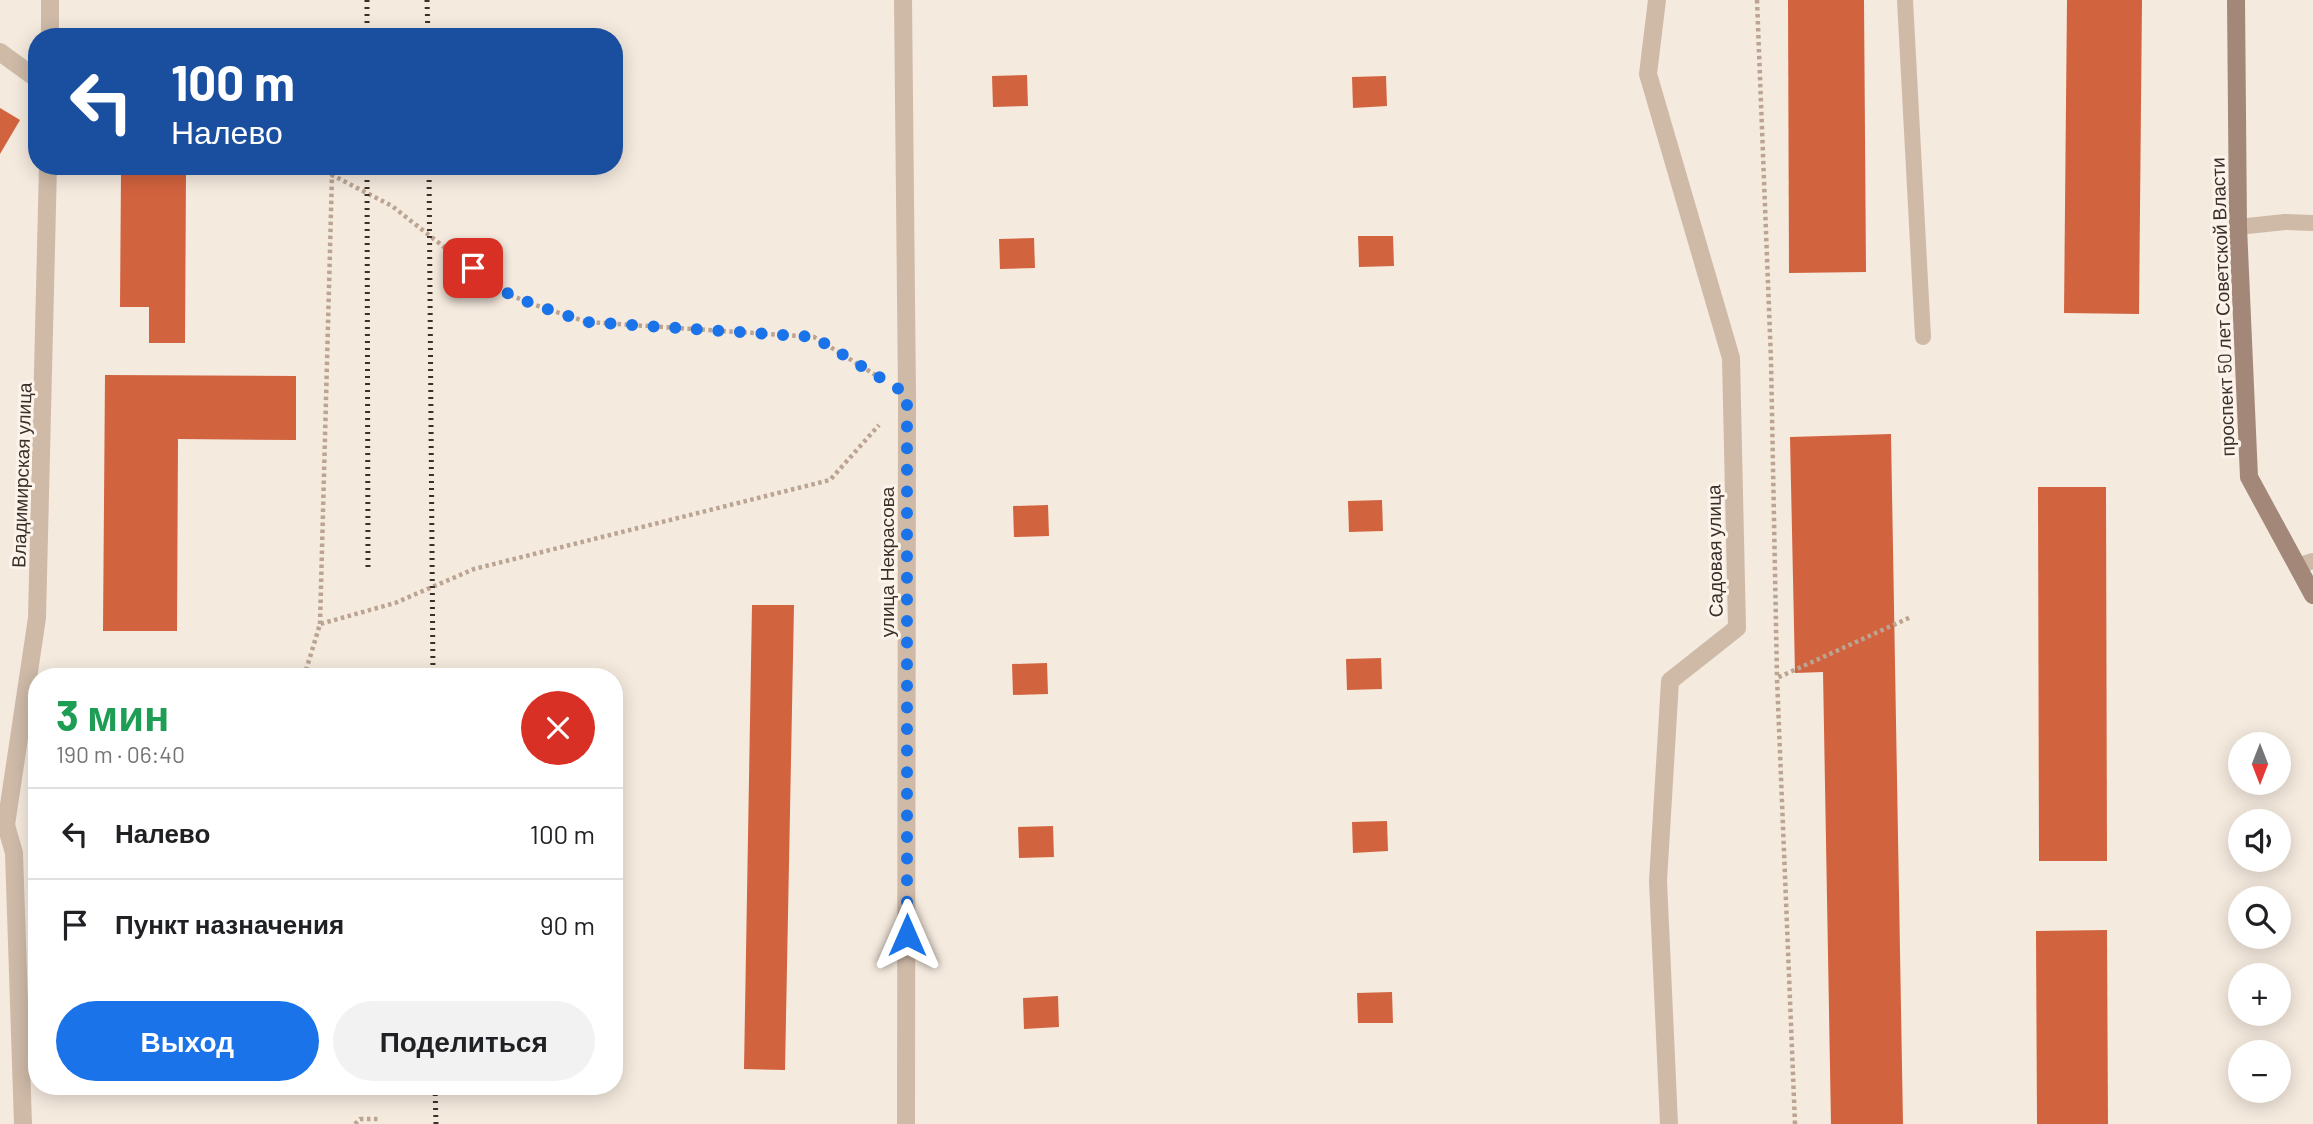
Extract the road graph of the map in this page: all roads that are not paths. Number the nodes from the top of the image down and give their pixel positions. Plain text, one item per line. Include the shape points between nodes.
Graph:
1 (50, 0) edge
2 (903, 0) edge
3 (1657, 0) edge
4 (1905, 0) edge
5 (2236, 0) edge
6 (50, 28) edge
7 (0, 52) edge
8 (28, 72) edge
9 (48, 175) edge
10 (2313, 223) edge
11 (2238, 227) junction
12 (1923, 337) dead end
13 (2305, 564) edge
14 (2313, 595) edge
15 (29, 668) edge
16 (28, 672) edge
17 (3, 823) edge
18 (23, 1124) edge
19 (906, 1124) edge
20 (1669, 1124) edge

1 - 6 street
2 - 19 street, улица Некрасова
3 - 20 street, Садовая улица via 1648,74 1731,358 1737,628 1670,681 1658,881
4 - 12 lane
5 - 11 main road, проспект 50 лет Советской Власти
7 - 8 street
9 - 15 street, Владимирская улица via 37,618
10 - 11 lane
11 - 13 main road, проспект 50 лет Советской Власти via 2249,477
13 - 14 main road, проспект 50 лет Советской Власти
16 - 17 street, Владимирская улица
17 - 18 street via 14,853

